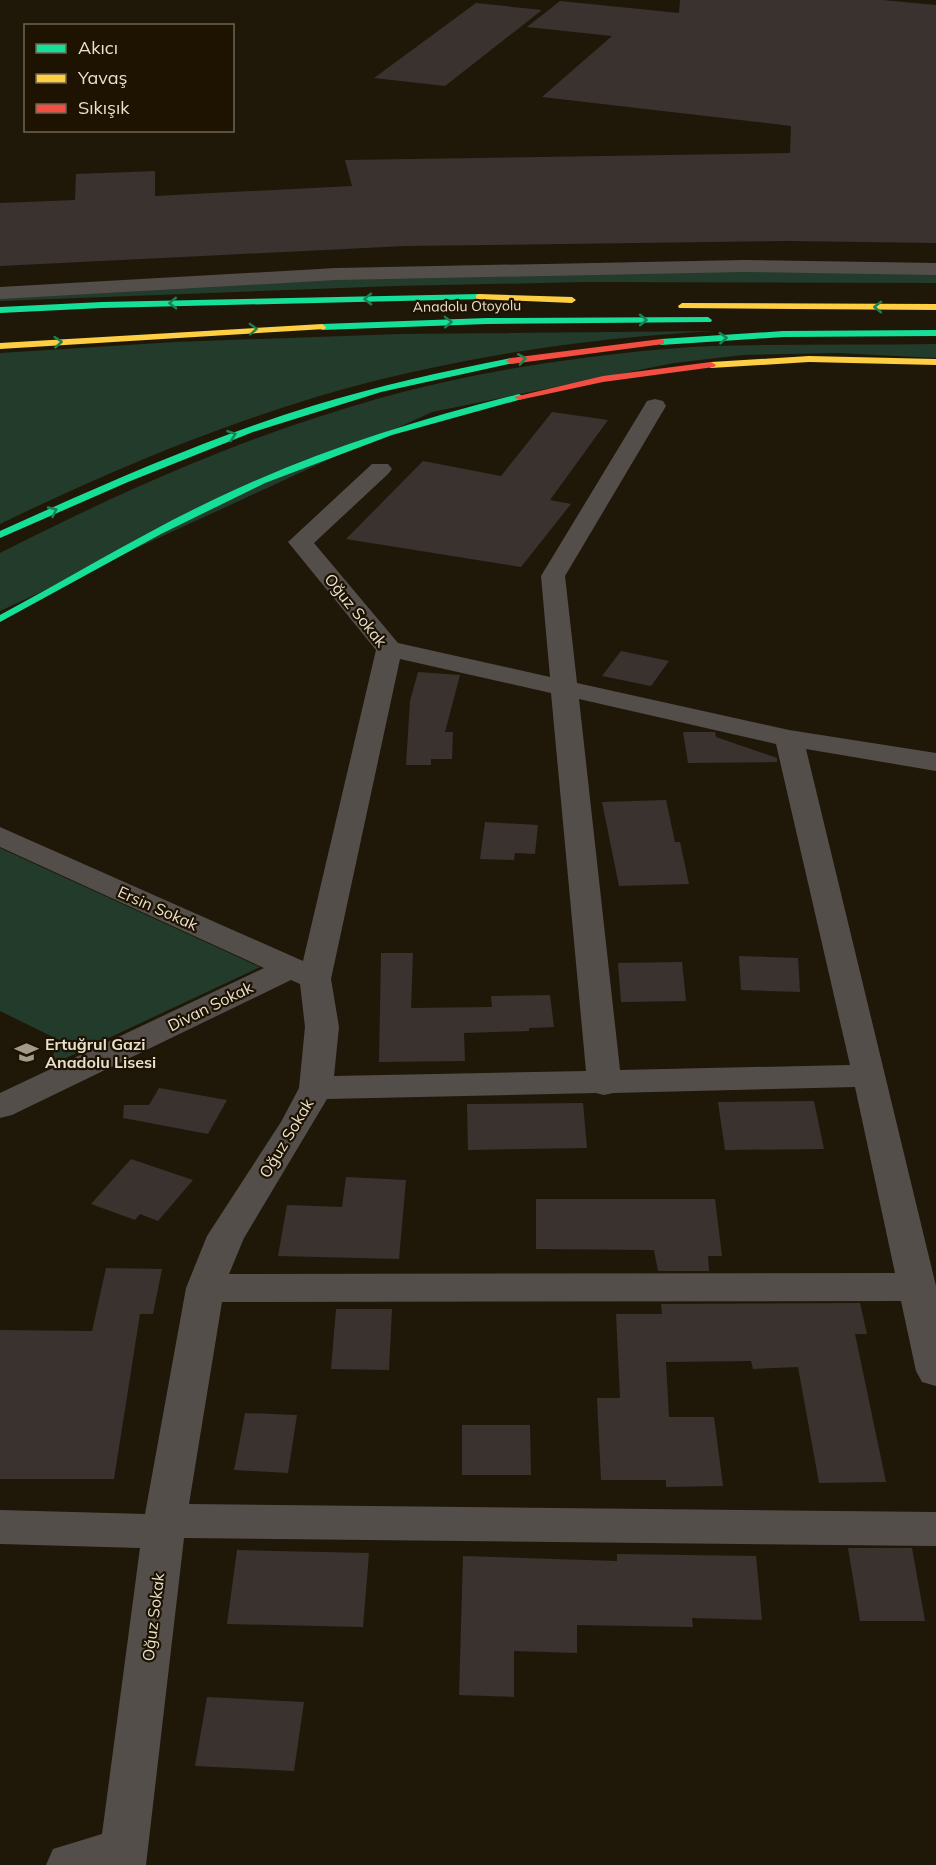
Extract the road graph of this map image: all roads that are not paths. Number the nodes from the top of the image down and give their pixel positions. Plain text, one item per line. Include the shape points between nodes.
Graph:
1 (936, 268) edge
2 (0, 292) edge
3 (586, 301) dead end
4 (936, 307) edge
5 (0, 310) edge
6 (256, 316) dead end
7 (936, 322) edge
8 (936, 333) edge
9 (0, 346) edge
10 (936, 362) edge
11 (655, 406) dead end
12 (380, 469) dead end
13 (0, 536) edge
14 (0, 619) edge
15 (389, 649) junction
16 (566, 690) junction
17 (789, 738) junction
18 (936, 762) edge
19 (0, 836) edge
20 (303, 974) junction
21 (870, 1076) junction
22 (604, 1084) junction
23 (316, 1088) junction
24 (0, 1107) edge
25 (917, 1287) junction
26 (205, 1288) junction
27 (936, 1371) edge
28 (0, 1527) edge
29 (164, 1527) junction
30 (936, 1529) edge
31 (123, 1858) edge
32 (70, 1865) edge

1 - 2 street via 744,266 336,274
3 -> 5 main road via 494,296 102,304
4 -> 6 main road, Anadolu Otoyolu via 672,306
9 -> 7 main road, Anadolu Otoyolu via 238,330 487,321
13 -> 8 main road via 210,443 329,402 449,372 644,344 792,334
10 - 14 main road via 790,360 705,366 501,400 449,414 335,452 234,496 131,545
11 - 16 street via 553,576
12 - 15 street, Oğuz Sokak via 300,542
15 - 16 street
15 - 20 street, Oğuz Sokak
16 - 17 street
16 - 22 street
17 - 18 street
17 - 21 street
19 - 20 street, Ersin Sokak
20 - 23 street, Oğuz Sokak via 322,1027
20 - 24 street, Divan Sokak
21 - 22 street
21 - 25 street
22 - 23 street
23 - 26 street, Oğuz Sokak via 226,1236
25 - 26 street
25 - 27 street
26 - 29 street, Oğuz Sokak
28 - 29 street
29 - 30 street
29 - 31 street, Oğuz Sokak
31 - 32 street

